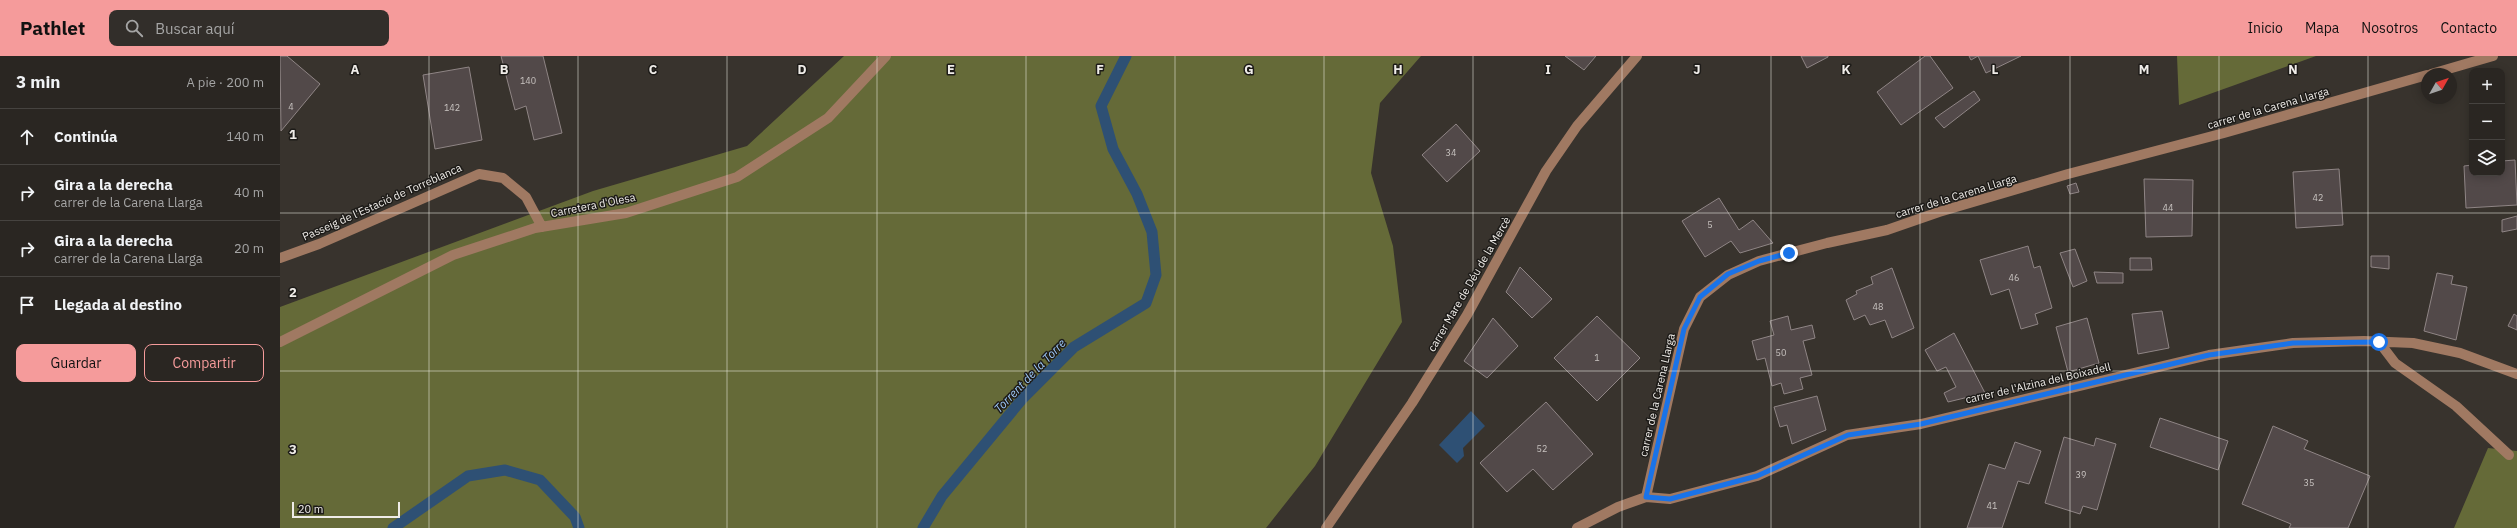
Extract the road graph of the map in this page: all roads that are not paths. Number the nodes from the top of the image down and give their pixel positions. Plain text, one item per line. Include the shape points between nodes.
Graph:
1 (886, 56) edge
2 (1637, 56) edge
3 (2493, 56) edge
4 (2452, 68) edge
5 (2421, 77) edge
6 (542, 227) junction
7 (280, 258) edge
8 (280, 342) edge
9 (2379, 342) junction
10 (2517, 374) edge
11 (2509, 455) dead end
12 (1646, 497) junction
13 (1326, 528) edge
14 (1577, 528) edge

1 - 6 street, Carretera d'Olesa via 828,118 737,177 626,213
2 - 13 street, carrer Mare de Déu de la Mercè via 1577,126 1546,171 1467,315 1412,403
3 - 4 street
5 - 12 street, carrer de la Carena Llarga via 2068,174 1887,230 1827,242 1766,259 1728,274 1700,297 1684,329
6 - 7 street, Passeig de l'Estació de Torreblanca via 526,197 520,192 503,178 478,174 319,244
6 - 8 street, Carretera d'Olesa via 453,255
9 - 10 street, carrer de l'Alzina del Boixadell via 2413,343 2460,353
9 - 11 street via 2395,363 2456,406
9 - 12 street, carrer de l'Alzina del Boixadell via 2293,343 2209,355 1921,424 1848,435 1742,481 1670,499
12 - 14 street, carrer de l'Alzina del Boixadell via 1618,507

